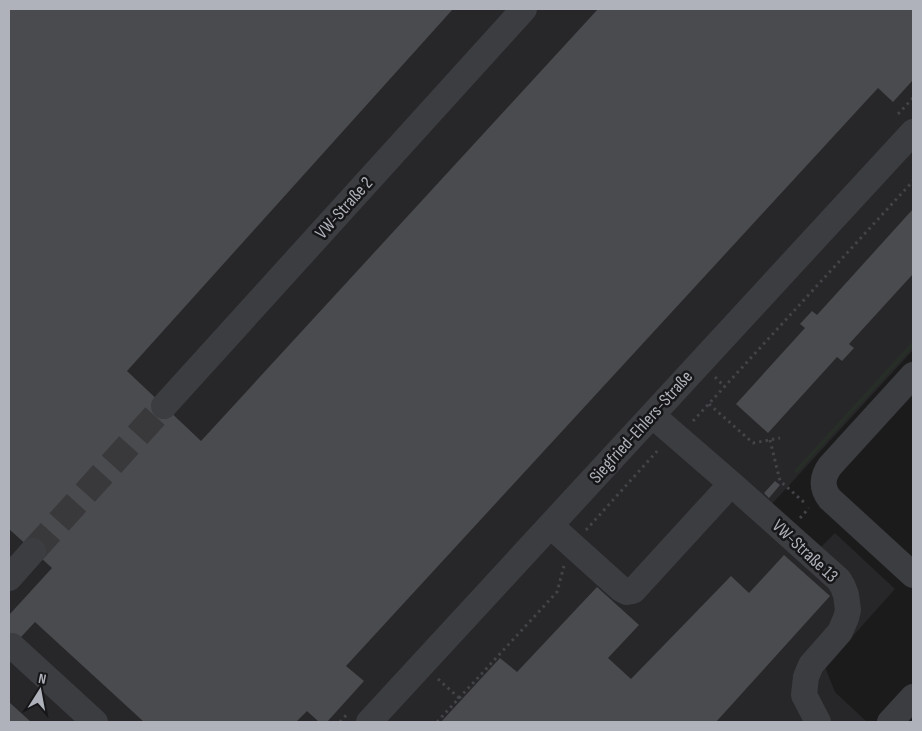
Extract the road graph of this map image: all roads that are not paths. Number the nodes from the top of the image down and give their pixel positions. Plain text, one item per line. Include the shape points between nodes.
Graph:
1 (524, 9) edge
2 (913, 132) edge
3 (913, 375) edge
4 (164, 406) tunnel mouth
5 (652, 415) junction
6 (731, 484) junction
7 (551, 526) junction
8 (33, 551) tunnel mouth
9 (913, 575) edge
10 (9, 578) edge
11 (12, 646) dead end
12 (913, 697) edge
13 (95, 722) edge
14 (369, 722) edge
15 (818, 722) edge
16 (890, 722) edge

1 - 4 street, VW-Straße 2
2 - 5 street, Siegfried-Ehlers-Straße
3 - 9 street via 830,466 823,480 830,499
5 - 6 street, VW-Straße 13
5 - 7 street, Siegfried-Ehlers-Straße
6 - 7 street via 633,591 621,590
6 - 15 street, VW-Straße 13 via 844,587 848,610 843,626 811,665 806,677 805,697
7 - 14 street, Siegfried-Ehlers-Straße
8 - 10 street
11 - 13 street
12 - 16 street

